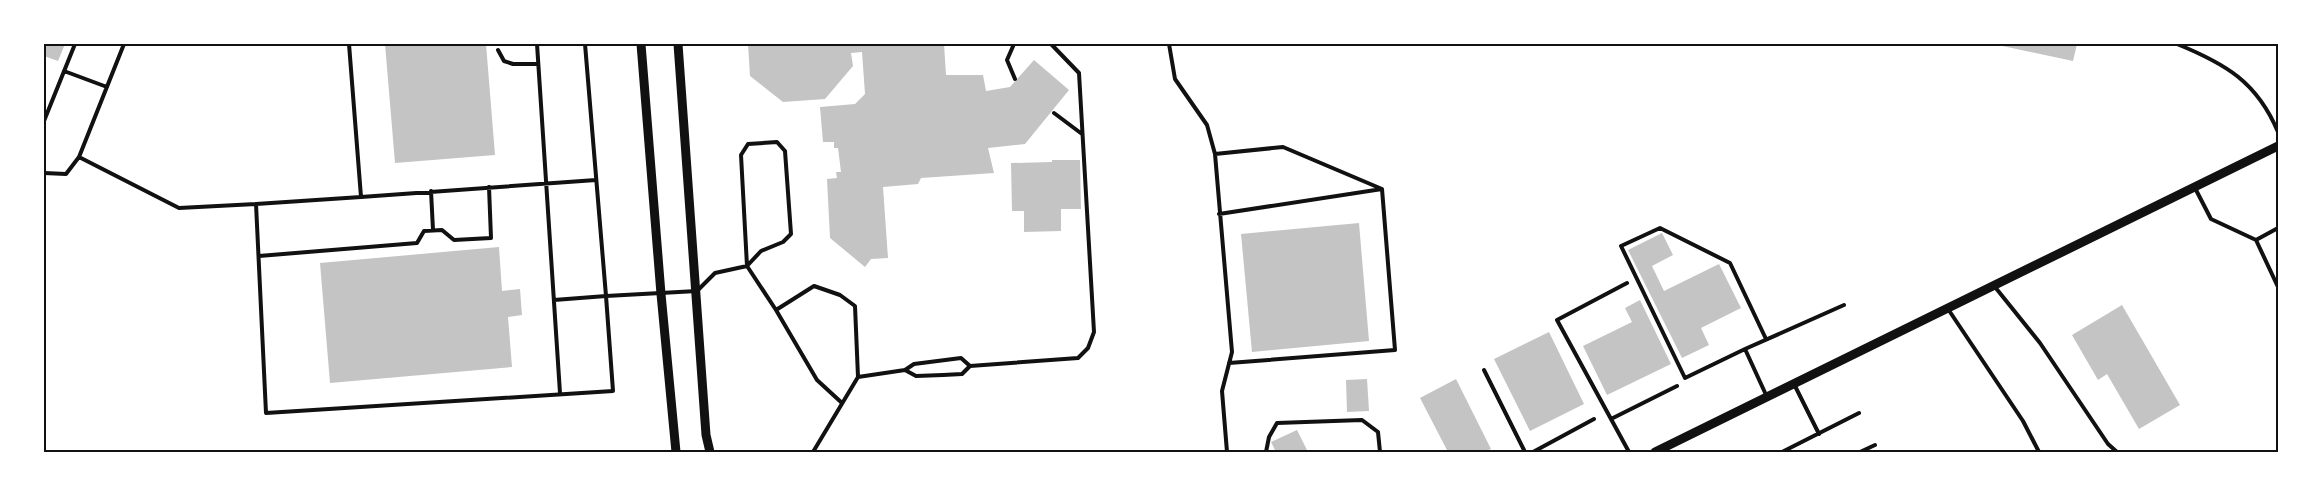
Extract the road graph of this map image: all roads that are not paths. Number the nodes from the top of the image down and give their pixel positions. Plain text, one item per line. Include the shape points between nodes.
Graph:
1 (75, 44) edge
2 (124, 44) edge
3 (349, 44) edge
4 (537, 44) edge
5 (585, 44) edge
6 (641, 44) edge
7 (678, 44) edge
8 (1014, 44) edge
9 (1051, 44) edge
10 (1169, 44) edge
11 (2177, 44) edge
12 (498, 50) dead end
13 (537, 64) junction
14 (64, 71) junction
15 (1015, 79) dead end
16 (107, 87) junction
17 (1054, 113) dead end
18 (44, 121) edge
19 (2278, 132) edge
20 (1082, 135) junction
21 (2278, 146) edge
22 (1215, 154) junction
23 (80, 157) junction
24 (44, 173) edge
25 (596, 180) junction
26 (546, 182) junction
27 (489, 187) junction
28 (2195, 188) junction
29 (1382, 189) junction
30 (431, 191) junction
31 (361, 197) junction
32 (256, 204) junction
33 (1219, 214) junction
34 (2278, 228) edge
35 (433, 231) junction
36 (2256, 240) junction
37 (259, 256) junction
38 (747, 266) junction
39 (1626, 283) dead end
40 (1995, 286) junction
41 (2278, 286) edge
42 (697, 291) junction
43 (661, 294) junction
44 (606, 296) junction
45 (554, 300) junction
46 (1844, 305) dead end
47 (1947, 309) junction
48 (776, 310) junction
49 (1766, 339) junction
50 (1744, 349) junction
51 (1229, 363) junction
52 (970, 366) junction
53 (905, 370) junction
54 (1484, 370) dead end
55 (858, 377) junction
56 (1794, 384) junction
57 (1677, 386) dead end
58 (560, 393) junction
59 (1768, 397) junction
60 (842, 403) junction
61 (1860, 413) dead end
62 (1594, 419) dead end
63 (1611, 419) junction
64 (1819, 434) junction
65 (1875, 445) dead end
66 (676, 453) edge
67 (710, 453) edge
68 (813, 453) edge
69 (1227, 453) edge
70 (1266, 453) edge
71 (1380, 453) edge
72 (1525, 453) edge
73 (1533, 453) edge
74 (1629, 453) edge
75 (1655, 453) edge
76 (1782, 453) edge
77 (1860, 453) edge
78 (2039, 453) edge
79 (2117, 453) edge

1 - 14 lane
2 - 16 lane
3 - 31 lane
4 - 13 lane
5 - 25 lane
6 - 43 street
7 - 42 street
8 - 15 lane via 1008,60
9 - 20 lane via 1079,73
10 - 22 lane via 1175,79 1207,125
11 - 19 lane via 2238,75 2270,111
12 - 13 lane via 504,61
13 - 26 lane
14 - 16 lane
14 - 18 lane
16 - 23 lane
17 - 20 lane
20 - 52 lane via 1094,332 1088,348 1078,358
21 - 28 street
22 - 29 lane via 1283,147
22 - 33 lane
23 - 24 lane via 66,174
23 - 32 lane via 179,208
25 - 26 lane
25 - 44 lane
26 - 27 lane
26 - 45 lane
27 - 30 lane
27 - 35 lane via 491,238 454,240 442,230
28 - 36 lane via 2211,219
28 - 40 street
29 - 33 lane
29 - 51 lane via 1395,350
30 - 31 lane
30 - 35 lane
31 - 32 lane
32 - 37 lane
33 - 51 lane via 1232,352
34 - 36 lane
35 - 37 lane via 424,231 417,243
36 - 41 lane
37 - 58 lane via 266,413
38 - 38 lane via 761,251 783,242 791,234 785,151 777,142 747,144 741,155
38 - 42 lane via 715,273
38 - 48 lane
39 - 63 lane via 1557,320
40 - 47 street
40 - 79 lane
42 - 43 lane
42 - 67 street
43 - 44 lane
43 - 66 street
44 - 45 lane
44 - 58 lane via 613,391
45 - 58 lane
46 - 49 lane
47 - 56 street
47 - 78 lane via 2023,421
48 - 55 lane via 814,286 840,295 855,306
48 - 60 lane via 817,380
49 - 50 lane
49 - 50 lane via 1730,263 1660,228 1621,246 1685,378
50 - 59 lane
51 - 69 lane via 1222,391
52 - 53 lane via 962,374 916,376
52 - 53 lane via 961,358 914,364
53 - 55 lane
54 - 72 lane
55 - 60 lane
56 - 59 street
56 - 64 lane
57 - 63 lane
59 - 75 street
60 - 68 lane
61 - 64 lane
62 - 73 lane
63 - 74 lane
64 - 76 lane
65 - 77 lane
70 - 71 lane via 1277,423 1362,420 1378,432

